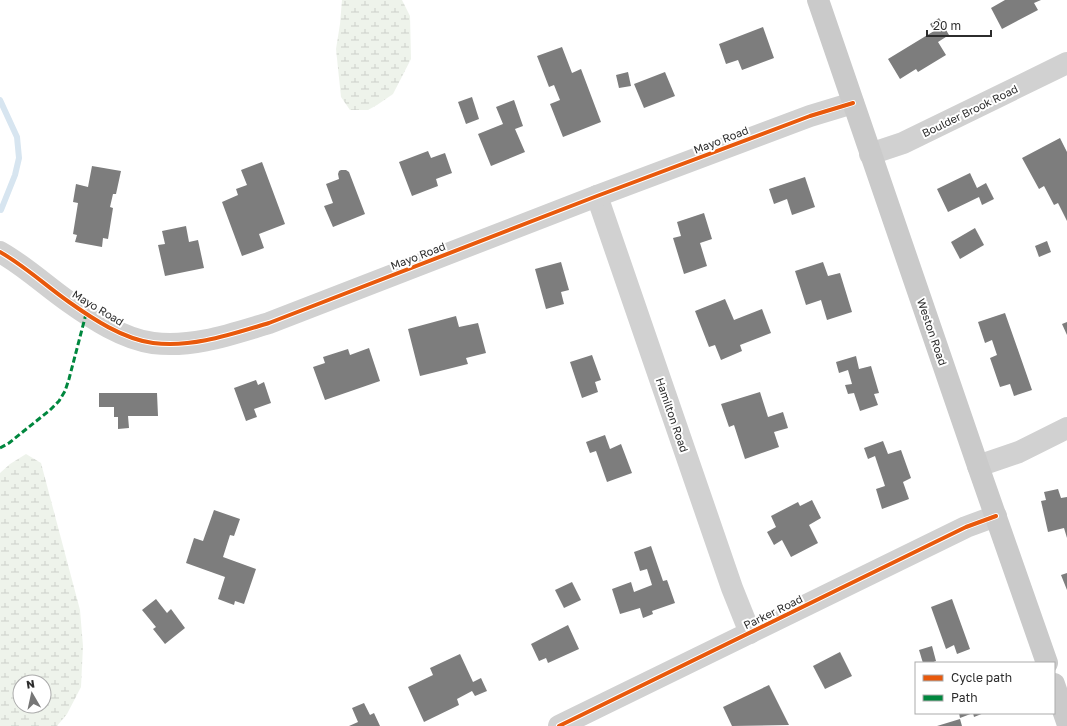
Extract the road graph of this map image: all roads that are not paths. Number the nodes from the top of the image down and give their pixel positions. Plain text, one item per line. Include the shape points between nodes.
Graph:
1 (818, 0) edge
2 (1067, 63) edge
3 (853, 103) junction
4 (870, 154) junction
5 (597, 196) junction
6 (0, 252) edge
7 (1067, 428) edge
8 (978, 466) junction
9 (996, 516) junction
10 (750, 633) junction
11 (1047, 662) edge
12 (1055, 687) edge
13 (1067, 722) edge
14 (559, 726) edge

1 - 3 main road, Weston Road
2 - 4 street, Boulder Brook Road via 903,143
3 - 4 main road, Weston Road
3 - 5 street, Mayo Road via 810,116
4 - 8 main road, Weston Road
5 - 6 street, Mayo Road via 269,323 198,342 152,343 106,326 68,302
5 - 10 street, Hamilton Road via 729,581
7 - 8 street via 1019,452
8 - 9 main road, Weston Road
9 - 10 street, Parker Road via 966,527
9 - 11 main road, Weston Road
10 - 14 street, Parker Road
12 - 13 main road

